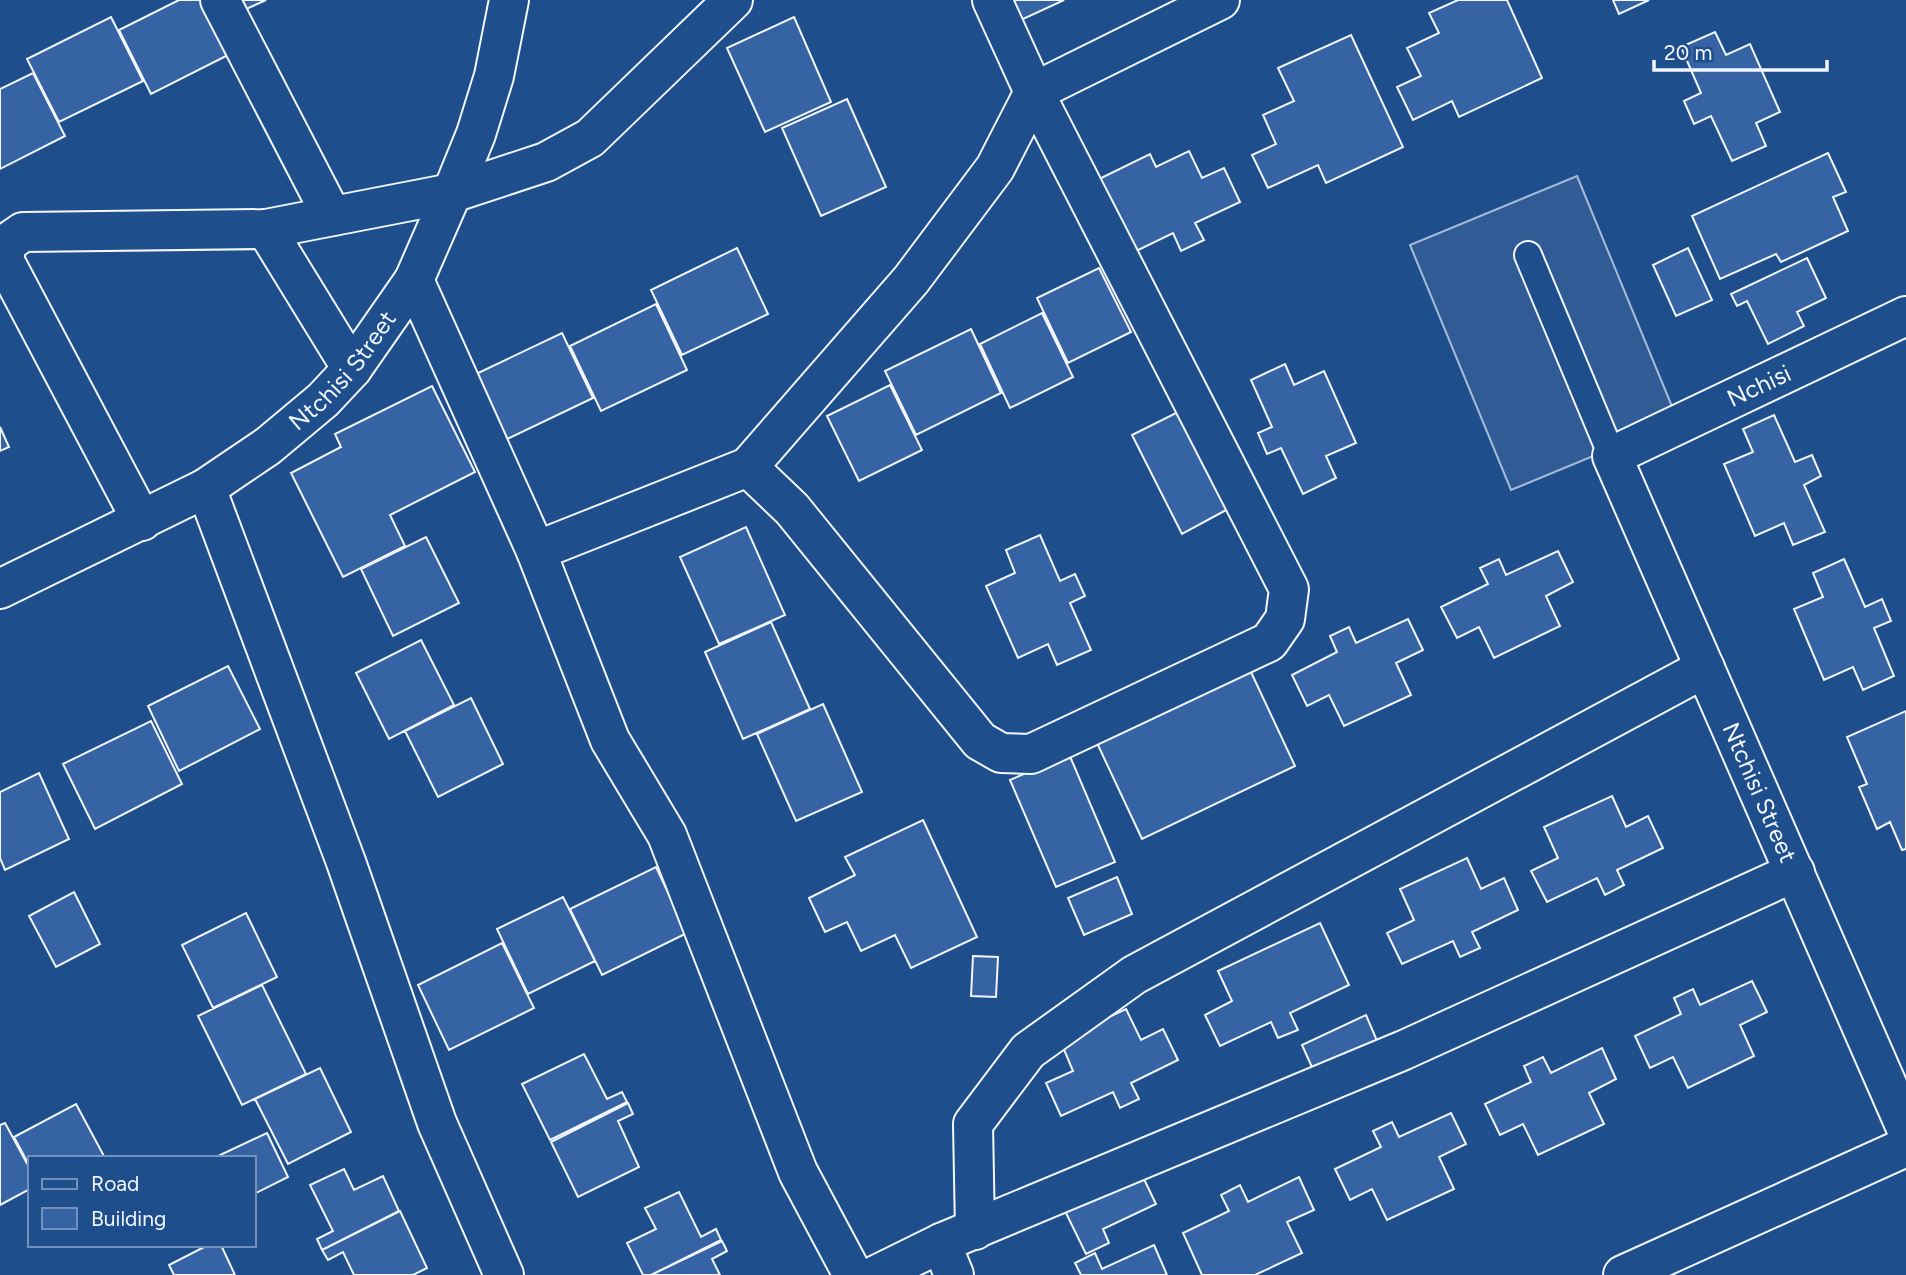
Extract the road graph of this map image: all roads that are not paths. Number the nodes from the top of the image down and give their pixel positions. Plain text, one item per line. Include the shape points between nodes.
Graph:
1 (220, 0) edge
2 (509, 0) edge
3 (733, 0) edge
4 (992, 0) edge
5 (1220, 0) edge
6 (1034, 92) junction
7 (452, 193) junction
8 (332, 216) junction
9 (266, 229) junction
10 (1528, 255) dead end
11 (414, 280) junction
12 (1906, 316) edge
13 (352, 369) junction
14 (1612, 456) junction
15 (748, 467) junction
16 (206, 488) junction
17 (142, 521) junction
18 (536, 551) junction
19 (0, 589) edge
20 (1705, 668) junction
21 (1795, 872) junction
22 (1906, 1128) edge
23 (1906, 1147) edge
24 (957, 1249) edge
25 (504, 1275) edge
26 (853, 1275) edge
27 (876, 1275) edge
28 (1623, 1275) edge

1 - 8 street
2 - 7 street, Ntchisi Street via 494,76
3 - 7 street via 590,138 546,162
4 - 6 street
5 - 6 street
6 - 15 street via 995,168 911,280
6 - 15 street via 1289,589 1285,619 1269,642 1031,754 1001,753 980,741 792,509
7 - 8 street
7 - 11 street, Ntchisi Street
8 - 9 street
9 - 13 street
9 - 17 street via 23,232 7,243 4,260
10 - 14 lane
11 - 13 street, Ntchisi Street
11 - 18 street
12 - 14 street, Nchisi
13 - 16 street, Ntchisi Street via 268,446
14 - 20 street, Ntchisi Street
15 - 18 street
16 - 17 street, Ntchisi Street
16 - 25 street via 346,862 437,1123
17 - 19 street, Ntchisi Street
18 - 26 street via 610,740 667,835 798,1172
20 - 21 street, Ntchisi Street
20 - 24 street via 1134,975 1028,1051 973,1124
21 - 22 street, Ntchisi Street
21 - 24 street
23 - 28 street
24 - 27 street

